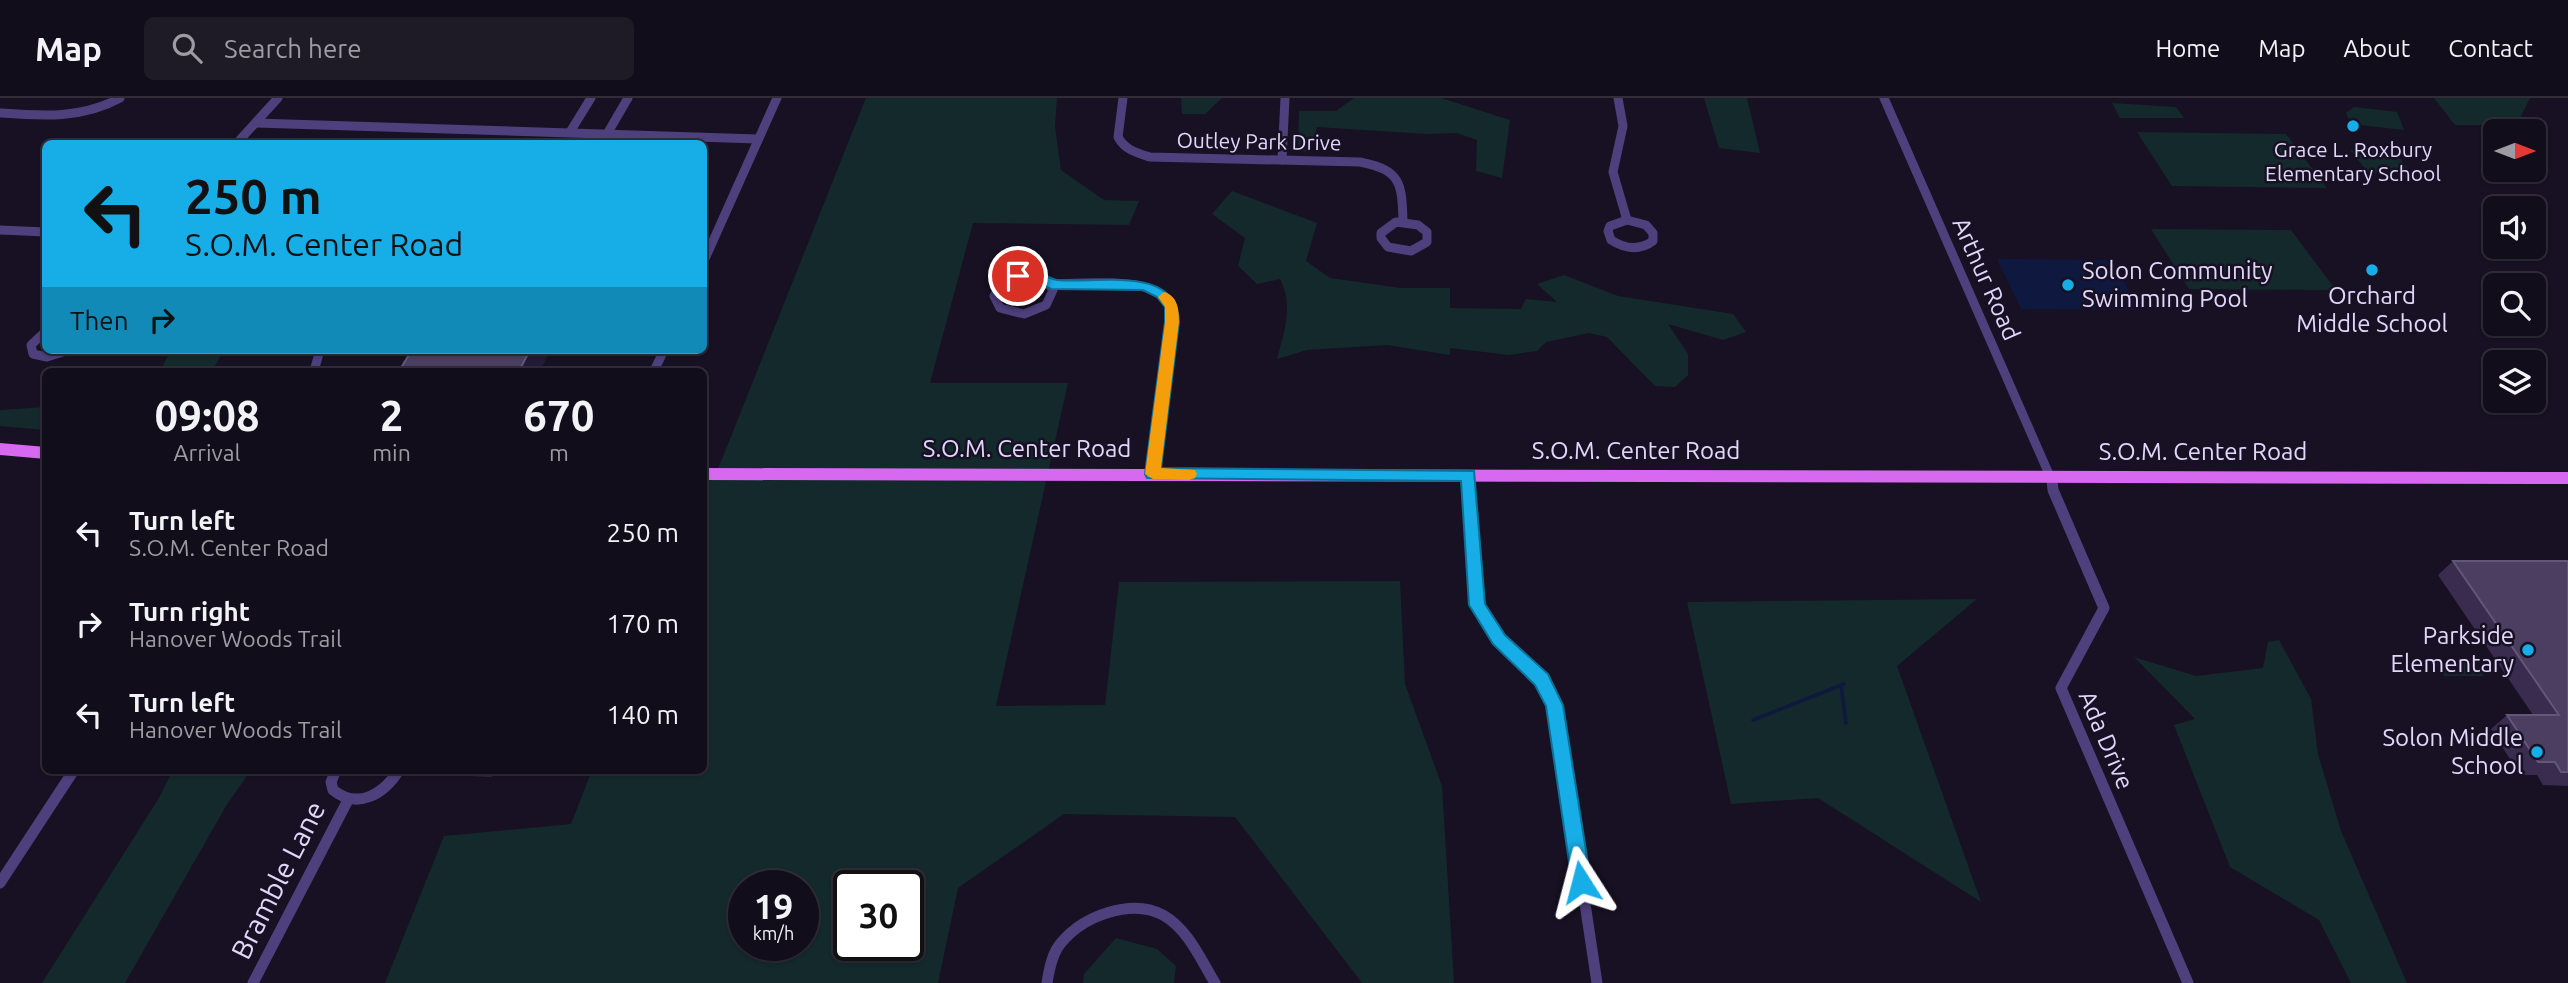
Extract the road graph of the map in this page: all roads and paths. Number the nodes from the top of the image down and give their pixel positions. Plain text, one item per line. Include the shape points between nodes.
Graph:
1 (120, 98) edge
2 (278, 98) edge
3 (592, 98) edge
4 (628, 98) edge
5 (777, 98) edge
6 (1123, 98) edge
7 (1285, 98) edge
8 (1618, 98) edge
9 (1884, 98) edge
10 (0, 113) edge
11 (256, 123) junction
12 (570, 132) junction
13 (607, 134) junction
14 (758, 139) junction
15 (240, 140) edge
16 (1282, 160) junction
17 (1627, 220) junction
18 (1404, 222) junction
19 (0, 230) edge
20 (42, 232) edge
21 (707, 254) edge
22 (1051, 284) junction
23 (42, 335) edge
24 (56, 354) edge
25 (0, 449) edge
26 (42, 453) edge
27 (707, 474) edge
28 (1153, 474) junction
29 (1468, 475) junction
30 (2052, 477) junction
31 (2568, 478) edge
32 (72, 774) edge
33 (334, 774) edge
34 (397, 774) edge
35 (348, 800) junction
36 (0, 883) edge
37 (253, 983) edge
38 (1048, 983) edge
39 (1216, 983) edge
40 (1597, 983) edge
41 (2188, 983) edge

1 - 10 street via 104,108 66,115
2 - 11 street
3 - 12 street
4 - 13 street
5 - 14 street
6 - 16 street, Outley Park Drive via 1116,133 1118,141 1135,153
7 - 16 street
8 - 17 street via 1623,126 1614,179
9 - 30 street, Arthur Road
11 - 12 street
11 - 15 street
12 - 13 street
13 - 14 street
14 - 21 street
16 - 18 street, Outley Park Drive via 1381,166 1402,184
17 - 17 street via 1650,229 1653,241 1637,249 1616,244 1608,235 1610,226
18 - 18 street via 1427,233 1423,246 1403,251 1383,243 1384,228
19 - 20 street
22 - 22 street via 1027,275 1008,279 996,290 995,302 1006,312 1034,312 1049,302
22 - 28 street via 1145,286 1162,294 1172,306
23 - 24 street via 31,345 33,354
25 - 26 main road
27 - 28 main road, S.O.M. Center Road
28 - 29 main road, S.O.M. Center Road
29 - 30 main road, S.O.M. Center Road
29 - 40 street via 1477,605 1499,640 1542,680 1555,705
30 - 31 main road, S.O.M. Center Road
30 - 41 street, Ada Drive via 2053,490 2104,608 2061,688
32 - 36 street
33 - 35 street via 333,790
34 - 35 street via 379,792
35 - 37 street, Bramble Lane
38 - 39 street via 1059,945 1078,926 1122,910 1149,911 1176,924

